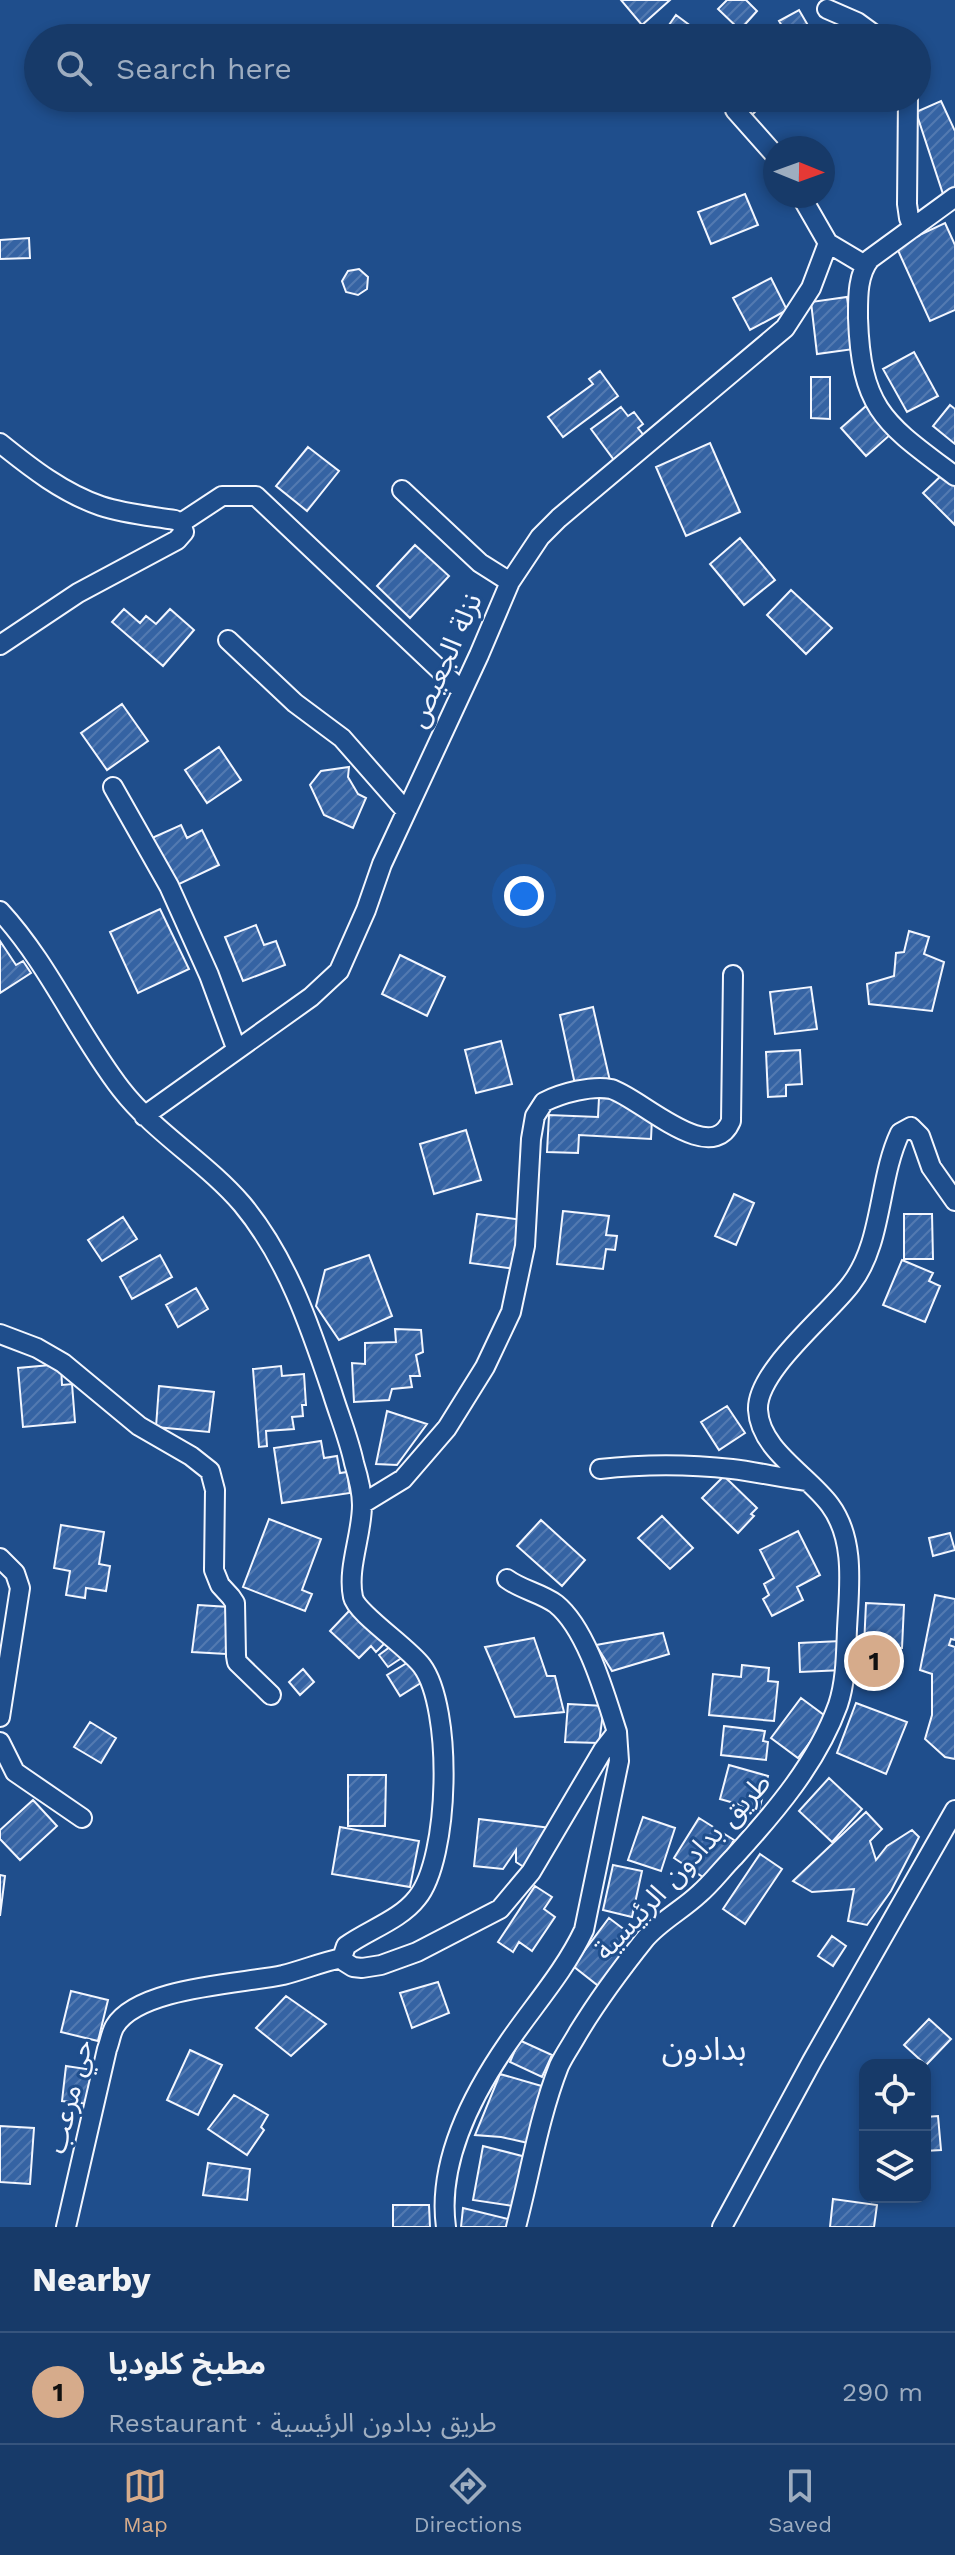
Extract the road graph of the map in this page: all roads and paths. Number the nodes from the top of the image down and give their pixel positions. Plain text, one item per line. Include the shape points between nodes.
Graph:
1 (827, 9) dead end
2 (860, 24) edge
3 (737, 112) edge
4 (908, 112) edge
5 (763, 141) edge
6 (955, 197) edge
7 (808, 208) edge
8 (913, 228) junction
9 (828, 243) junction
10 (865, 265) junction
11 (0, 443) edge
12 (955, 476) edge
13 (402, 490) dead end
14 (181, 523) junction
15 (510, 582) junction
16 (228, 640) dead end
17 (0, 645) edge
18 (462, 691) junction
19 (113, 787) dead end
20 (406, 811) junction
21 (0, 911) edge
22 (733, 975) dead end
23 (236, 1048) junction
24 (144, 1116) junction
25 (955, 1201) edge
26 (0, 1334) edge
27 (600, 1469) dead end
28 (807, 1481) junction
29 (362, 1504) junction
30 (0, 1558) edge
31 (507, 1579) dead end
32 (271, 1695) dead end
33 (0, 1717) edge
34 (617, 1732) junction
35 (0, 1742) edge
36 (955, 1810) edge
37 (82, 1818) dead end
38 (342, 1958) junction
39 (66, 2227) edge
40 (446, 2227) edge
41 (516, 2227) edge
42 (722, 2227) edge

1 - 2 street
3 - 5 street
4 - 8 street via 907,204
6 - 8 street
7 - 9 street
8 - 10 street
9 - 10 street
9 - 15 street, نزلة الجعيص via 811,288 785,328 554,522
10 - 12 street via 858,292 859,339 871,398 909,442
11 - 14 street via 76,495 101,506
13 - 15 street via 480,563
14 - 17 street via 184,532 177,540 78,593
14 - 18 street via 222,496 256,496
15 - 18 street, نزلة الجعيص
16 - 20 street via 295,703 342,738
18 - 20 street, نزلة الجعيص
19 - 23 street via 169,886
20 - 23 street, نزلة الجعيص via 339,971 311,997
21 - 24 street
22 - 29 street via 728,1127 715,1137 689,1132 611,1089 544,1102 531,1139 525,1246 511,1312 447,1428 403,1479
23 - 24 street, نزلة الجعيص
24 - 29 street via 241,1204 286,1271 319,1352 354,1461
25 - 28 street, طريق بدادون الرئيسية via 931,1167 920,1136 911,1127 900,1133 858,1273 780,1362 761,1394 758,1413 767,1438
26 - 32 street via 63,1363 118,1410 210,1471 215,1490 214,1570 235,1603 237,1662
27 - 28 street via 713,1467
28 - 41 street, طريق بدادون الرئيسية via 832,1507 848,1549 843,1679 828,1731 770,1817 702,1892 648,1936 594,2007 561,2063
29 - 38 street via 353,1598 368,1618 410,1651 430,1678 441,1724 444,1788 437,1849 419,1897 346,1946
30 - 33 street via 15,1573 20,1588
31 - 34 street, طريق بدادون الرئيسية via 565,1613 591,1655
34 - 38 street via 531,1872 500,1909 381,1965 353,1967
34 - 40 street, طريق بدادون الرئيسية via 619,1761 584,1930 476,2095 447,2179
35 - 37 street via 15,1772
36 - 42 street
38 - 39 street, حي مرعب via 284,1975 161,1997 133,2009 116,2025

